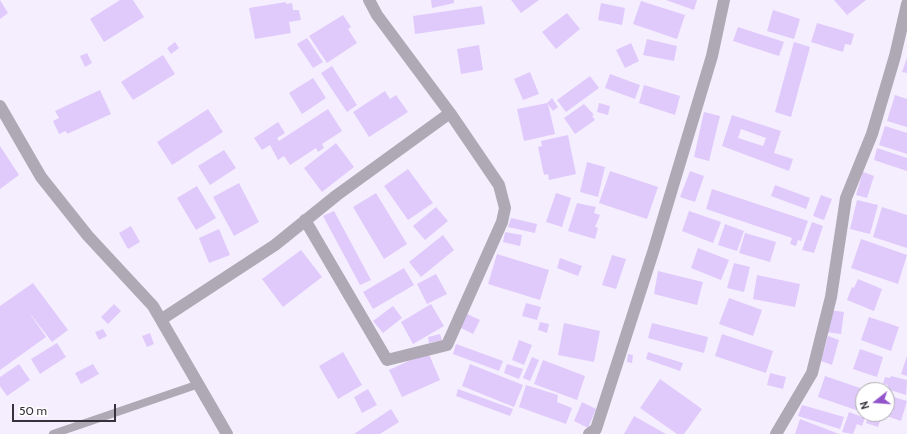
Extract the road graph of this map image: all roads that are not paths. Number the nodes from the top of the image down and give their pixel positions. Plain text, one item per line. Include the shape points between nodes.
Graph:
1 (369, 0) edge
2 (724, 0) edge
3 (907, 4) edge
4 (0, 106) edge
5 (450, 112) junction
6 (305, 220) junction
7 (162, 319) junction
8 (199, 384) junction
9 (73, 431) edge
10 (53, 434) edge
11 (227, 434) edge
12 (589, 434) edge
13 (776, 434) edge

1 - 5 street
2 - 12 street via 712,56 654,249 596,430
3 - 13 street via 872,134 846,198 831,297 812,373
4 - 7 street via 41,177 88,236
5 - 6 street
5 - 6 street via 499,185 505,208 502,222 447,345 386,360
6 - 7 street via 275,245
7 - 8 street
8 - 9 lane
8 - 11 street
9 - 10 lane

